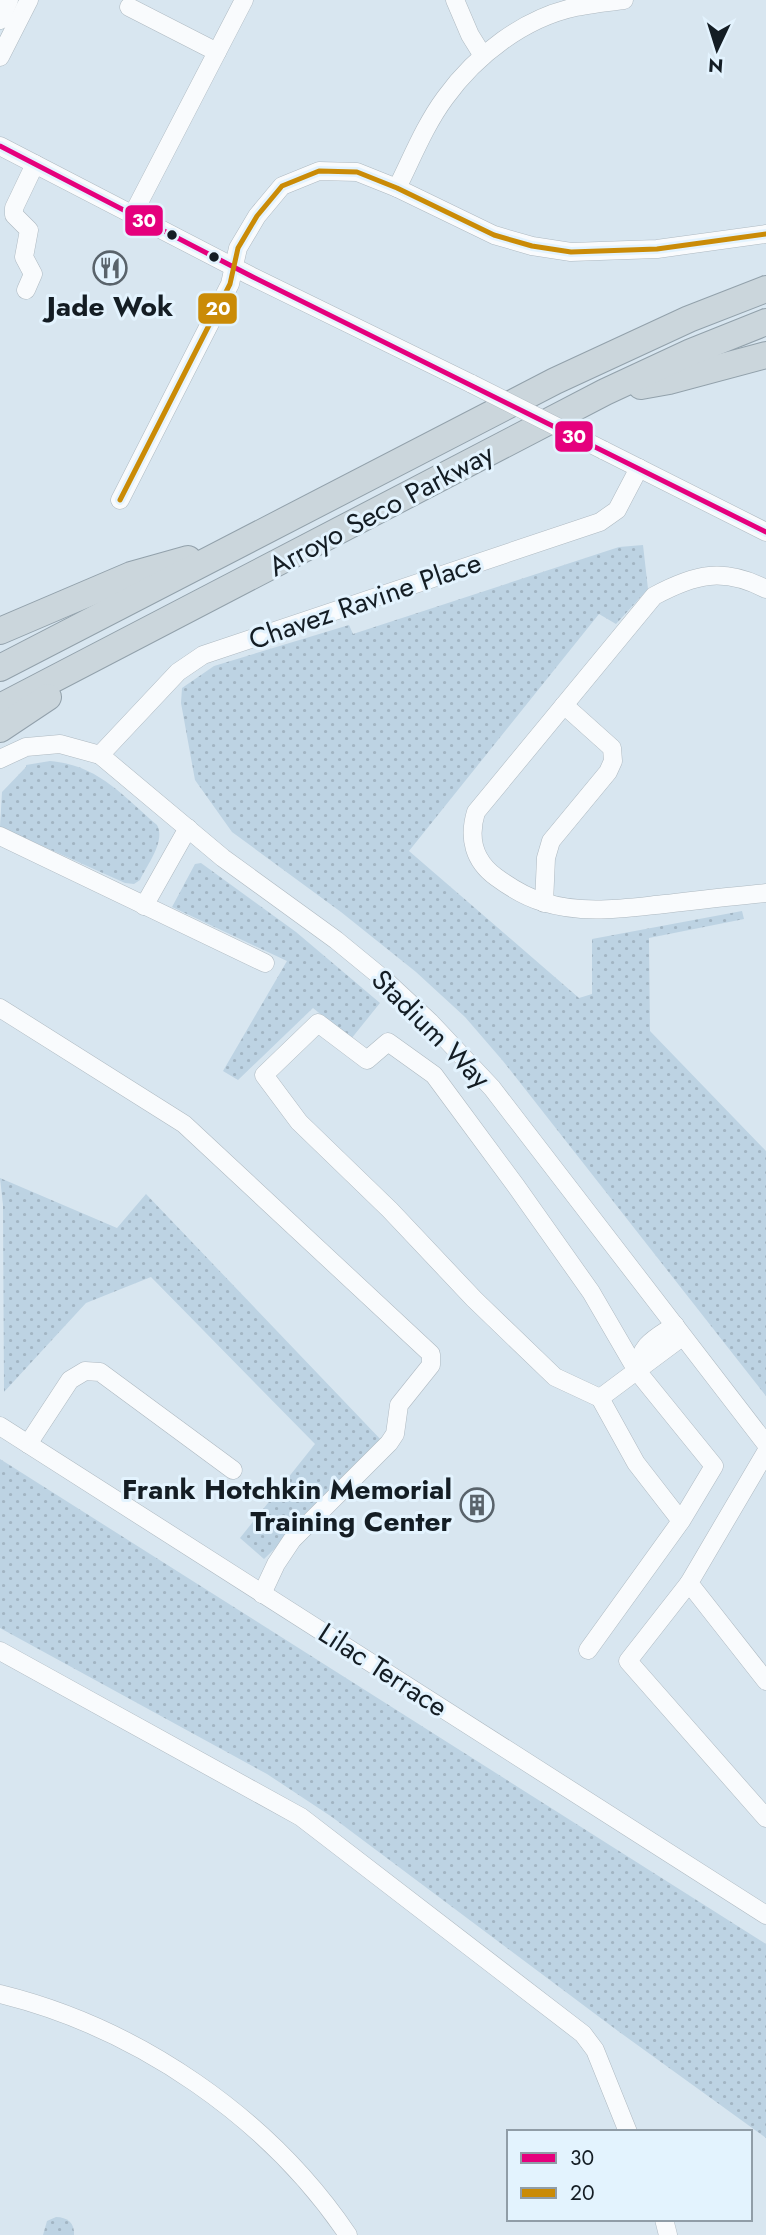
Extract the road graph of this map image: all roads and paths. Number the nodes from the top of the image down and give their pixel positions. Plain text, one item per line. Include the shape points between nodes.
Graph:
1 (9, 0) edge
2 (29, 0) edge
3 (244, 0) edge
4 (455, 0) edge
5 (624, 0) edge
6 (129, 7) dead end
7 (0, 20) edge
8 (217, 52) junction
9 (483, 56) junction
10 (0, 57) edge
11 (0, 146) edge
12 (35, 164) junction
13 (397, 188) junction
14 (133, 214) junction
15 (7, 218) edge
16 (766, 234) edge
17 (234, 267) junction
18 (766, 281) edge
19 (766, 289) edge
20 (26, 290) dead end
21 (737, 299) junction
22 (766, 322) edge
23 (766, 355) edge
24 (605, 392) junction
25 (639, 468) junction
26 (120, 500) dead end
27 (764, 527) edge
28 (240, 545) junction
29 (766, 589) edge
30 (0, 631) edge
31 (118, 648) junction
32 (0, 668) edge
33 (564, 705) junction
34 (0, 707) edge
35 (0, 729) edge
36 (100, 755) junction
37 (0, 759) edge
38 (188, 828) junction
39 (0, 836) edge
40 (766, 893) edge
41 (544, 903) junction
42 (144, 906) junction
43 (265, 963) dead end
44 (0, 1009) edge
45 (678, 1331) junction
46 (637, 1371) junction
47 (600, 1398) junction
48 (0, 1426) edge
49 (28, 1444) junction
50 (766, 1444) edge
51 (766, 1452) edge
52 (233, 1470) dead end
53 (681, 1521) junction
54 (689, 1583) junction
55 (262, 1594) junction
56 (588, 1650) dead end
57 (0, 1651) edge
58 (766, 1681) edge
59 (766, 1818) edge
60 (766, 1915) edge
61 (0, 1994) edge
62 (627, 2130) edge
63 (348, 2235) edge

1 - 7 street
2 - 10 street
3 - 8 street
4 - 9 street
5 - 9 street via 574,8 534,23
6 - 8 street
8 - 14 street
9 - 13 street via 444,99
11 - 12 street
12 - 14 street
12 - 15 street
13 - 16 street via 494,235 570,252 657,249
13 - 17 street via 357,172 319,171 282,186 238,248
14 - 17 street
15 - 20 street via 29,230 24,257 33,274
17 - 25 street, bridge
17 - 26 street via 230,284
18 - 21 highway
19 - 21 highway, Arroyo Seco Parkway
21 - 28 highway, Arroyo Seco Parkway via 555,381
22 - 24 highway, Arroyo Seco Parkway
23 - 24 highway via 669,381
24 - 31 highway, Arroyo Seco Parkway
25 - 27 street
25 - 36 street, Chavez Ravine Place via 617,510 600,522 203,655 178,672
28 - 30 highway via 131,575
28 - 32 highway, Arroyo Seco Parkway
29 - 33 street via 742,580 701,576 654,596
31 - 34 highway, Arroyo Seco Parkway
31 - 35 highway
33 - 41 street via 612,748 613,761 551,841
33 - 41 street via 476,812 471,827 474,849 485,869 516,891
36 - 37 street, Stadium Way via 60,744 26,747
36 - 38 street, Stadium Way
38 - 42 street
38 - 45 street, Stadium Way via 336,940 430,1022 492,1088
39 - 42 street
40 - 41 street via 611,909
42 - 43 street
44 - 55 street via 184,1124 430,1354 431,1366 399,1405 389,1444 292,1540
45 - 46 street
45 - 50 street, Stadium Way
46 - 47 street
46 - 47 street via 591,1292 434,1075 388,1042 367,1060 318,1023 264,1075 299,1122 555,1377
46 - 53 street via 714,1466
47 - 53 street via 636,1463
48 - 49 street, Lilac Terrace
49 - 52 street via 71,1380 85,1371 100,1372
49 - 55 street, Lilac Terrace
51 - 54 street
53 - 56 street
54 - 58 street
54 - 59 street via 628,1661
55 - 60 street, Lilac Terrace
57 - 62 street via 301,1817 432,1916 583,2034 595,2050
61 - 63 street via 114,2035 201,2087 274,2148

